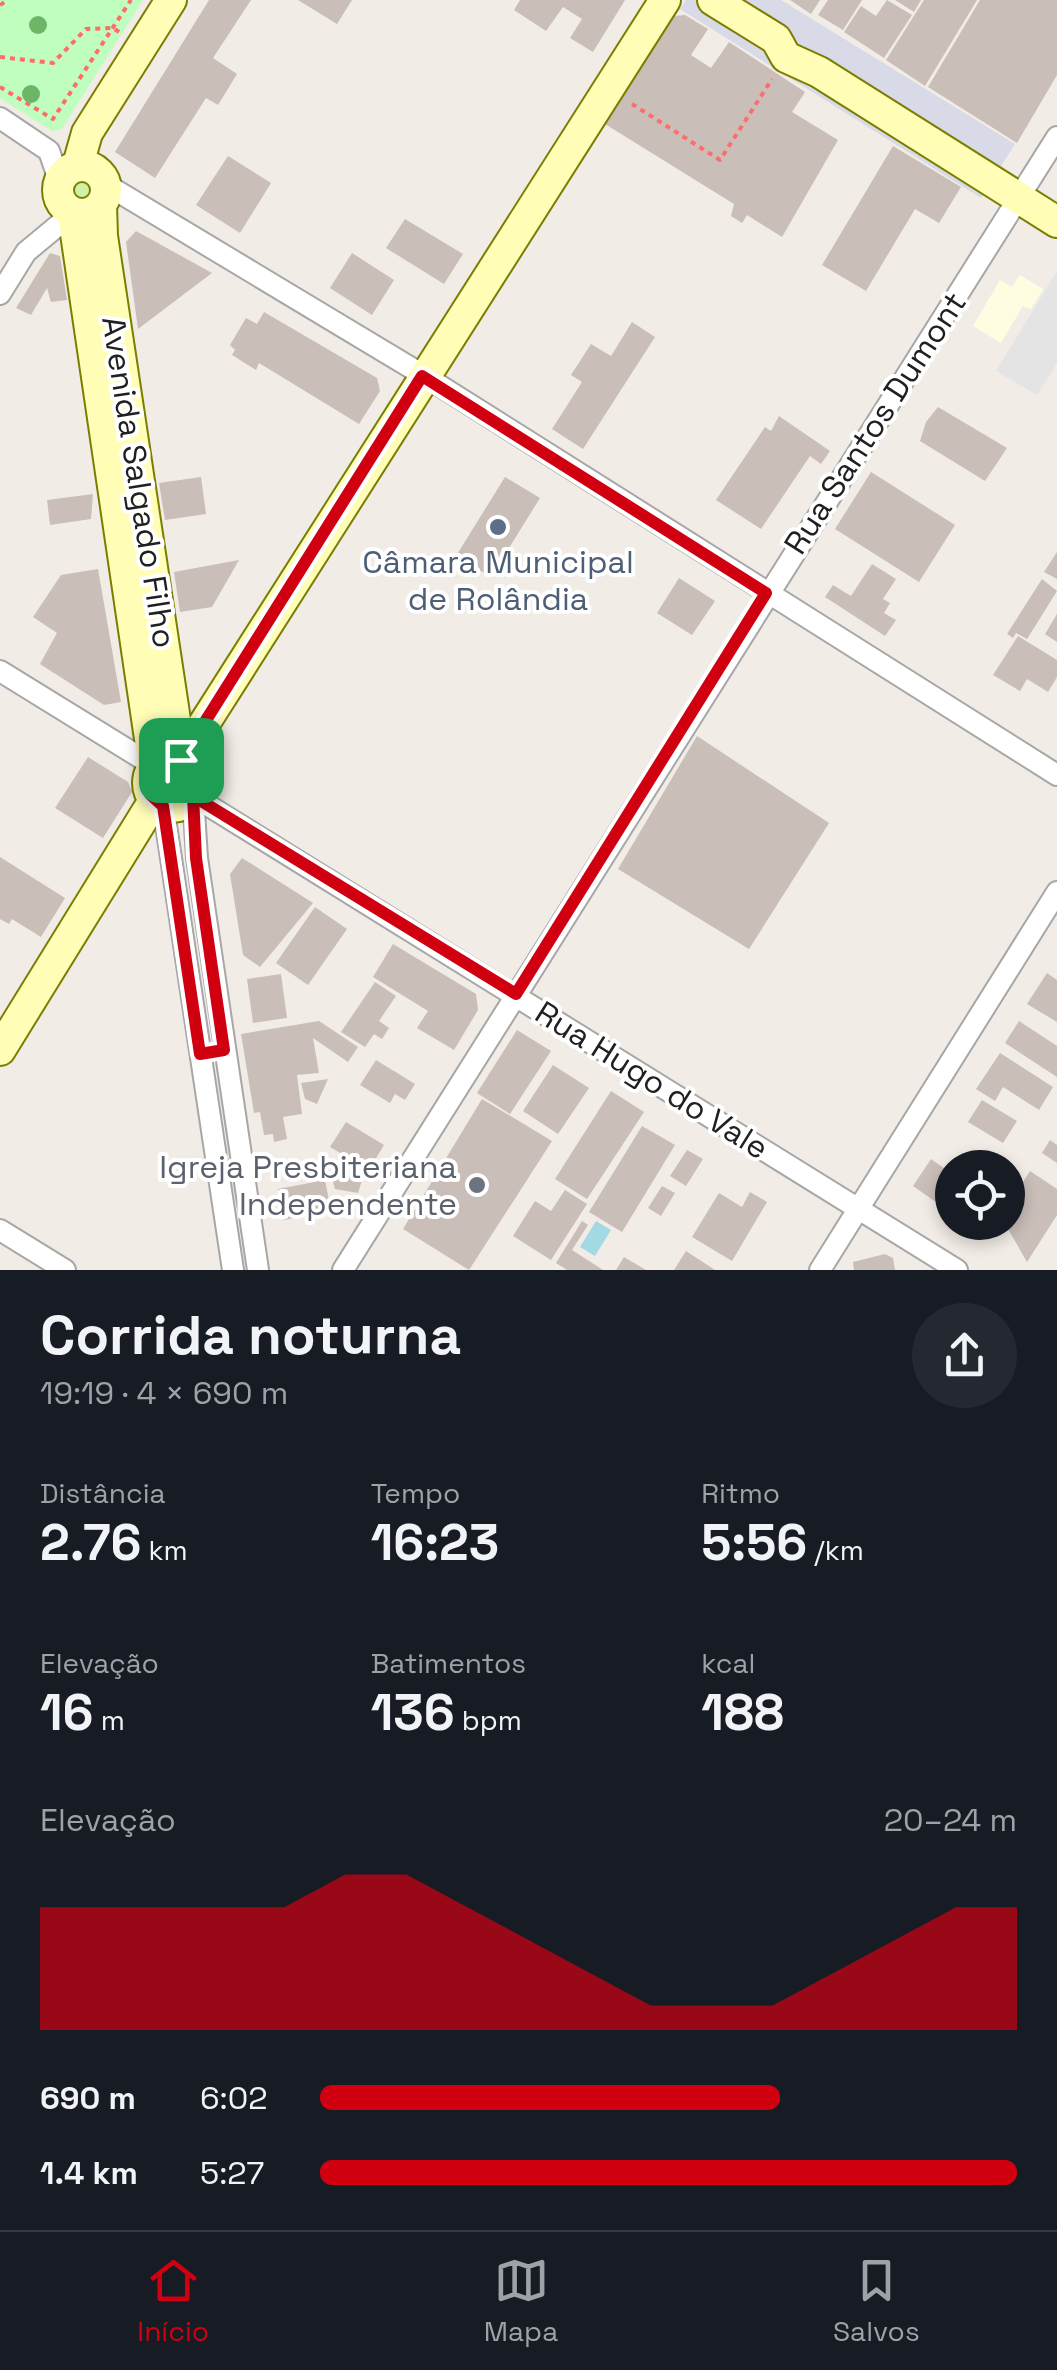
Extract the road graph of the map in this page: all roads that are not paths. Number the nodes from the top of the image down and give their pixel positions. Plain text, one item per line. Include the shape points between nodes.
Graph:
1 (170, 0) edge
2 (665, 0) edge
3 (713, 0) edge
4 (0, 118) edge
5 (1057, 136) edge
6 (69, 172) junction
7 (1023, 192) junction
8 (94, 201) junction
9 (1057, 204) edge
10 (1057, 222) edge
11 (0, 294) edge
12 (422, 376) junction
13 (766, 593) junction
14 (0, 670) edge
15 (168, 763) junction
16 (1057, 775) edge
17 (193, 796) junction
18 (159, 802) junction
19 (1057, 892) edge
20 (516, 994) junction
21 (0, 1050) edge
22 (224, 1050) junction
23 (200, 1054) junction
24 (858, 1210) junction
25 (0, 1230) edge
26 (65, 1270) edge
27 (232, 1270) edge
28 (258, 1270) edge
29 (342, 1270) edge
30 (820, 1270) edge
31 (957, 1270) edge

1 - 6 street
2 - 12 street
3 - 7 street via 776,40 786,57
4 - 6 street
5 - 7 street, Rua Santos Dumont
6 - 8 street via 100,173
6 - 8 street, Avenida Salgado Filho via 62,204
7 - 9 street
7 - 10 street
7 - 13 street, Rua Santos Dumont
8 - 11 street via 26,252
8 - 12 street
8 - 15 street, Avenida Salgado Filho
12 - 13 street
12 - 15 street
13 - 16 street
13 - 20 street, Rua Santos Dumont
14 - 15 street
15 - 17 street via 194,770
15 - 18 street via 148,782
17 - 18 street via 183,804
17 - 20 street, Rua Hugo do Vale
17 - 22 street
18 - 21 street
18 - 23 street
19 - 24 street
20 - 24 street, Rua Hugo do Vale
20 - 29 street, Rua Santos Dumont
22 - 23 street
22 - 28 street
23 - 27 street
24 - 30 street
24 - 31 street, Rua Hugo do Vale
25 - 26 street

